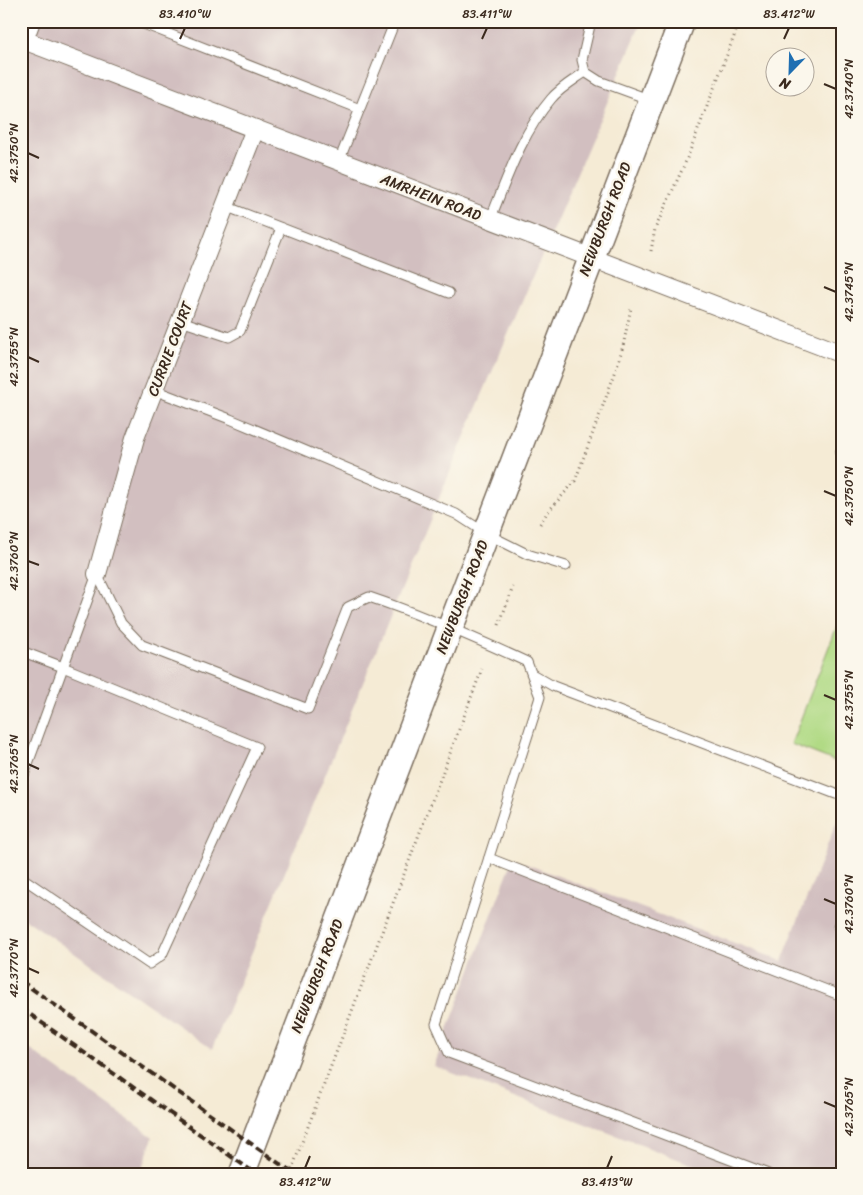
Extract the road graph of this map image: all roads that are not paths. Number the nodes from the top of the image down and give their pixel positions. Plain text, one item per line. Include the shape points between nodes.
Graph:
1 (31, 21) edge
2 (136, 21) edge
3 (395, 21) edge
4 (591, 21) edge
5 (682, 21) edge
6 (23, 40) edge
7 (585, 72) junction
8 (651, 100) junction
9 (360, 109) junction
10 (255, 129) junction
11 (339, 161) junction
12 (225, 206) junction
13 (490, 220) junction
14 (281, 228) junction
15 (590, 259) junction
16 (449, 293) dead end
17 (181, 320) junction
18 (842, 354) edge
19 (154, 390) junction
20 (487, 534) junction
21 (566, 566) dead end
22 (97, 574) junction
23 (450, 627) junction
24 (21, 651) edge
25 (63, 667) junction
26 (532, 674) junction
27 (21, 783) edge
28 (836, 794) dead end
29 (489, 858) junction
30 (21, 877) edge
31 (842, 917) edge
32 (842, 927) edge
33 (842, 996) edge
34 (242, 1174) edge
35 (768, 1174) edge

1 - 6 street
2 - 9 lane
3 - 9 lane
4 - 7 lane via 582,60
5 - 8 main road, NEWBURGH ROAD
6 - 10 street, AMRHEIN ROAD
7 - 8 lane via 599,81
7 - 13 lane via 552,97 535,121 514,158
8 - 15 main road, NEWBURGH ROAD
9 - 11 lane
10 - 11 street, AMRHEIN ROAD
10 - 12 street, CURRIE COURT
11 - 13 street, AMRHEIN ROAD
12 - 14 lane
12 - 17 street, CURRIE COURT
13 - 15 street, AMRHEIN ROAD
14 - 16 lane
14 - 17 lane via 240,331 229,337
15 - 18 street, AMRHEIN ROAD
15 - 20 main road, NEWBURGH ROAD
17 - 19 street, CURRIE COURT
19 - 20 lane via 456,514
19 - 22 street, CURRIE COURT via 135,438
20 - 21 lane via 527,554
20 - 23 main road, NEWBURGH ROAD
22 - 23 lane via 121,623 142,645 308,709 348,607 369,597
22 - 25 lane
23 - 26 lane via 527,662
23 - 34 main road, NEWBURGH ROAD
24 - 25 lane
25 - 27 lane
25 - 30 lane via 257,747 162,955 149,964
26 - 28 lane via 554,686
26 - 29 lane via 540,697
29 - 33 lane
29 - 35 lane via 436,1024 449,1053
31 - 32 lane via 838,926

